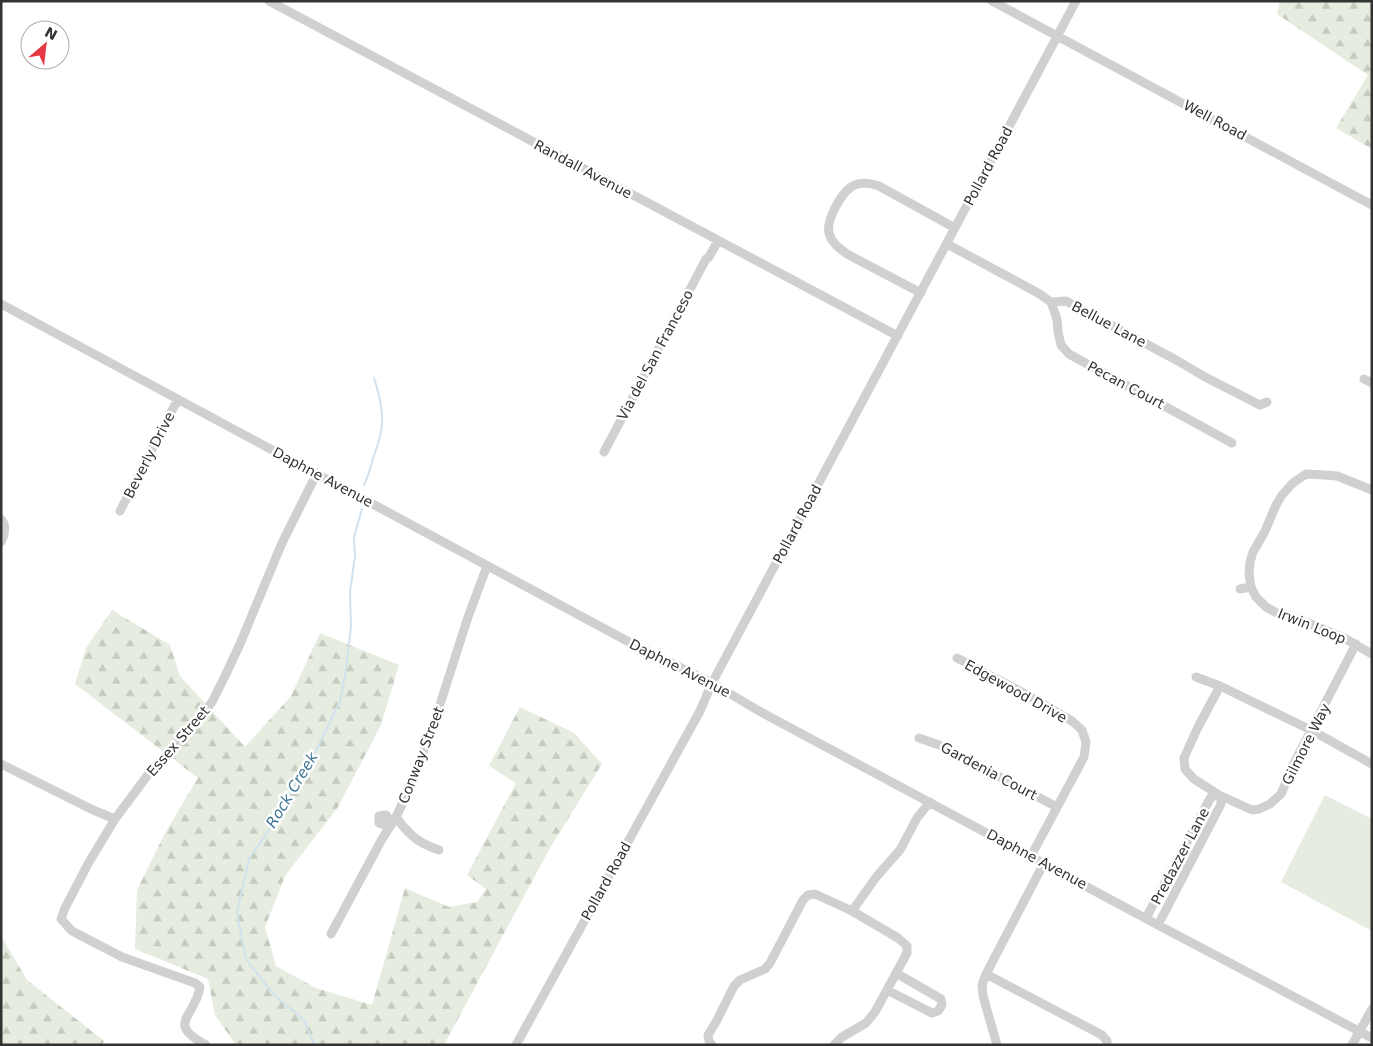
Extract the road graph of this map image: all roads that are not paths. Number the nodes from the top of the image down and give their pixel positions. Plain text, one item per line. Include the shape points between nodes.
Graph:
1 (269, 1) edge
2 (992, 1) edge
3 (1076, 1) edge
4 (1057, 37) junction
5 (1372, 205) edge
6 (955, 228) junction
7 (716, 240) junction
8 (947, 244) junction
9 (921, 293) junction
10 (1051, 302) junction
11 (1, 304) edge
12 (898, 336) junction
13 (178, 399) junction
14 (1267, 402) dead end
15 (1232, 442) dead end
16 (604, 452) dead end
17 (317, 473) junction
18 (1372, 490) edge
19 (120, 511) dead end
20 (1, 519) edge
21 (1, 542) edge
22 (486, 566) junction
23 (1251, 587) junction
24 (1240, 589) dead end
25 (1356, 644) junction
26 (1372, 654) edge
27 (957, 658) dead end
28 (1196, 677) dead end
29 (712, 684) junction
30 (1220, 686) junction
31 (1311, 730) junction
32 (920, 738) dead end
33 (1, 764) edge
34 (1372, 764) edge
35 (1219, 795) junction
36 (930, 802) junction
37 (1057, 807) junction
38 (115, 819) junction
39 (394, 821) junction
40 (439, 850) dead end
41 (1031, 856) junction
42 (1044, 863) junction
43 (1174, 866) junction
44 (1185, 872) junction
45 (852, 911) junction
46 (1146, 918) junction
47 (1158, 925) junction
48 (331, 934) dead end
49 (896, 973) junction
50 (986, 974) junction
51 (887, 990) junction
52 (1372, 1009) edge
53 (1359, 1031) junction
54 (1372, 1038) edge
55 (206, 1045) edge
56 (516, 1045) edge
57 (712, 1045) edge
58 (834, 1045) edge
59 (997, 1045) edge
60 (1107, 1045) edge
61 (1352, 1045) edge

1 - 7 street, Randall Avenue
2 - 4 street, Well Road
3 - 4 street, Pollard Road
4 - 5 street, Well Road
4 - 6 street, Pollard Road
6 - 8 street, Pollard Road
6 - 9 street via 873,184 852,186 835,209 829,233 837,247
7 - 12 street, Randall Avenue
7 - 16 street, Via del San Franceso
8 - 9 street, Pollard Road
8 - 10 street, Bellue Lane
9 - 12 street, Pollard Road
10 - 14 street, Bellue Lane via 1066,302 1260,405
10 - 15 street, Pecan Court via 1061,345 1069,354
11 - 13 street, Daphne Avenue
12 - 29 street, Pollard Road
13 - 17 street, Daphne Avenue
13 - 19 street, Beverly Drive
17 - 22 street, Daphne Avenue
17 - 38 street, Essex Street via 282,543 212,702 150,772
18 - 23 street via 1337,476 1306,474 1293,483 1279,500 1253,552 1249,574
20 - 21 street via 6,528
22 - 29 street, Daphne Avenue
22 - 39 street, Conway Street via 423,753
23 - 24 street
23 - 25 street, Irwin Loop via 1266,607 1277,613
25 - 26 street, Irwin Loop
25 - 31 street, Gilmore Way
27 - 37 street, Edgewood Drive via 1072,721 1082,730 1086,742 1084,756
28 - 30 street
29 - 36 street, Daphne Avenue
29 - 56 street, Pollard Road
30 - 31 street
30 - 35 street, Gilmore Way via 1184,758 1185,769 1194,780
31 - 34 street
31 - 35 street, Gilmore Way via 1281,794 1270,804 1252,810
32 - 37 street, Gardenia Court
33 - 38 street
35 - 43 street, Predazzer Lane via 1211,797
35 - 44 street, Predazzer Lane via 1222,804
36 - 41 street, Daphne Avenue
36 - 45 street via 917,818 900,850
37 - 41 street, Edgewood Drive
38 - 55 street, Essex Street via 89,862 62,919 72,931 122,957 200,987 185,1027
39 - 40 street via 416,840
39 - 48 street, Conway Street
41 - 42 street, Daphne Avenue
42 - 46 street, Daphne Avenue
42 - 50 street
43 - 44 street
43 - 46 street, Predazzer Lane
44 - 47 street, Predazzer Lane
45 - 49 street via 907,946 907,953
45 - 57 street via 815,894 803,900 770,963 734,986 708,1034
46 - 47 street, Daphne Avenue
47 - 53 street, Daphne Avenue
49 - 51 street
49 - 51 street via 941,999 942,1005 932,1013
50 - 59 street via 983,996
50 - 60 street via 1102,1035
51 - 58 street via 866,1023
52 - 53 street
53 - 54 street, Daphne Avenue
53 - 61 street

